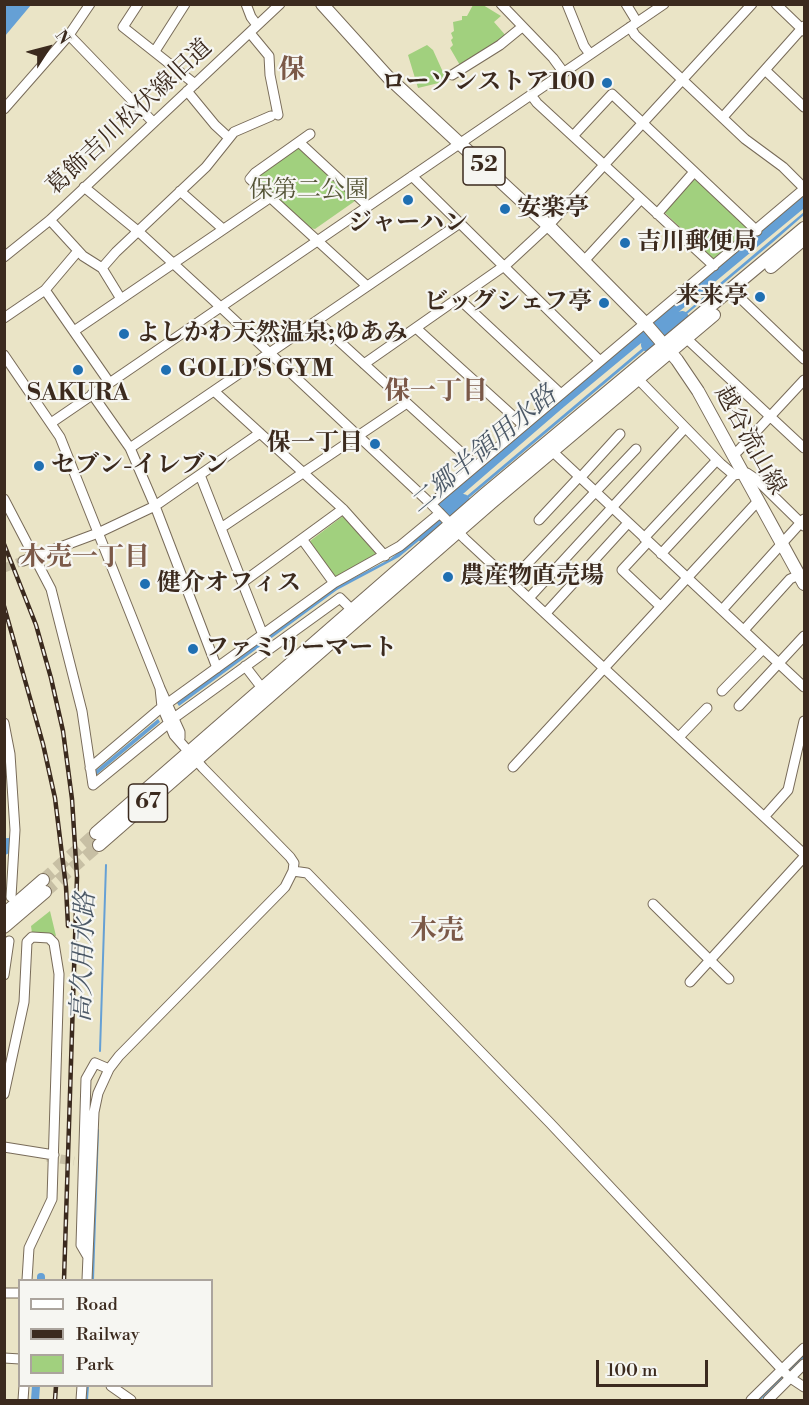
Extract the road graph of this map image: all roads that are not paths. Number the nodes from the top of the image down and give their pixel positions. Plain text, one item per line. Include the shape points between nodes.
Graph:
1 (90, 4) edge
2 (138, 4) edge
3 (185, 4) edge
4 (246, 4) edge
5 (280, 4) edge
6 (322, 4) edge
7 (501, 4) edge
8 (567, 4) edge
9 (626, 4) edge
10 (664, 4) edge
11 (752, 4) edge
12 (776, 4) edge
13 (257, 25) junction
14 (634, 25) junction
15 (522, 27) junction
16 (804, 28) edge
17 (250, 33) junction
18 (69, 35) junction
19 (155, 51) junction
20 (590, 54) junction
21 (765, 70) junction
22 (564, 73) junction
23 (452, 75) dead end
24 (682, 80) junction
25 (195, 84) junction
26 (187, 91) junction
27 (531, 95) junction
28 (804, 107) edge
29 (4, 109) edge
30 (723, 117) junction
31 (153, 122) junction
32 (642, 123) junction
33 (310, 134) dead end
34 (573, 136) junction
35 (228, 137) junction
36 (299, 142) junction
37 (459, 144) junction
38 (604, 165) junction
39 (694, 172) junction
40 (412, 176) junction
41 (84, 187) junction
42 (804, 189) edge
43 (180, 191) junction
44 (270, 197) junction
45 (641, 199) junction
46 (368, 206) junction
47 (657, 214) junction
48 (50, 220) junction
49 (460, 223) junction
50 (548, 226) junction
51 (804, 228) edge
52 (223, 229) junction
53 (757, 231) junction
54 (138, 232) junction
55 (804, 239) edge
56 (319, 240) junction
57 (78, 251) junction
58 (4, 257) edge
59 (584, 261) junction
60 (173, 264) junction
61 (714, 266) junction
62 (504, 267) junction
63 (102, 268) junction
64 (367, 286) junction
65 (45, 290) junction
66 (737, 296) junction
67 (458, 298) junction
68 (121, 299) junction
69 (220, 307) junction
70 (4, 318) edge
71 (317, 321) junction
72 (646, 324) junction
73 (416, 328) junction
74 (74, 331) junction
75 (687, 339) junction
76 (665, 346) junction
77 (270, 354) junction
78 (4, 355) edge
79 (804, 359) edge
80 (600, 361) junction
81 (364, 364) junction
82 (639, 380) junction
83 (804, 380) edge
84 (109, 382) junction
85 (214, 391) junction
86 (92, 394) junction
87 (561, 394) junction
88 (407, 403) junction
89 (771, 417) junction
90 (51, 423) junction
91 (523, 425) junction
92 (686, 428) junction
93 (260, 433) junction
94 (620, 434) dead end
95 (358, 436) junction
96 (130, 448) junction
97 (804, 448) edge
98 (636, 449) dead end
99 (552, 451) junction
100 (732, 454) junction
101 (717, 460) junction
102 (476, 466) junction
103 (304, 473) junction
104 (738, 474) junction
105 (200, 475) junction
106 (579, 478) junction
107 (596, 492) junction
108 (4, 499) edge
109 (758, 501) junction
110 (431, 504) junction
111 (155, 506) junction
112 (613, 508) junction
113 (343, 509) junction
114 (447, 520) junction
115 (539, 520) dead end
116 (803, 522) edge
117 (628, 523) junction
118 (221, 528) junction
119 (98, 533) junction
120 (302, 539) junction
121 (646, 540) junction
122 (782, 544) junction
123 (661, 554) junction
124 (386, 556) junction
125 (34, 557) junction
126 (23, 561) tunnel mouth
127 (686, 577) junction
128 (802, 580) edge
129 (511, 581) junction
130 (243, 582) junction
131 (334, 583) junction
132 (529, 598) junction
133 (660, 606) junction
134 (722, 609) junction
135 (353, 611) junction
136 (546, 614) junction
137 (744, 630) junction
138 (263, 635) junction
139 (804, 636) edge
140 (764, 648) junction
141 (780, 664) junction
142 (245, 666) junction
143 (603, 667) junction
144 (217, 668) junction
145 (804, 687) edge
146 (262, 688) junction
147 (722, 691) dead end
148 (165, 705) junction
149 (739, 706) dead end
150 (707, 708) dead end
151 (172, 720) junction
152 (804, 721) edge
153 (5, 725) edge
154 (680, 738) junction
155 (192, 756) junction
156 (513, 767) dead end
157 (90, 768) junction
158 (764, 817) junction
159 (15, 830) junction
160 (4, 837) edge
161 (97, 839) tunnel mouth
162 (804, 855) edge
163 (14, 860) junction
164 (4, 868) edge
165 (293, 871) junction
166 (11, 897) dead end
167 (653, 904) dead end
168 (4, 914) edge
169 (4, 927) edge
170 (9, 941) dead end
171 (711, 961) junction
172 (4, 975) edge
173 (729, 979) dead end
174 (690, 982) dead end
175 (109, 1070) junction
176 (4, 1095) edge
177 (4, 1147) edge
178 (54, 1155) junction
179 (88, 1257) junction
180 (27, 1279) edge
181 (87, 1279) edge
182 (804, 1348) edge
183 (804, 1364) edge
184 (786, 1374) junction
185 (112, 1387) edge
186 (804, 1387) edge
187 (131, 1401) edge
188 (751, 1401) edge
189 (768, 1401) edge

1 - 18 street
2 - 19 street via 123,27
3 - 19 street
4 - 13 street
5 - 13 street, 葛飾吉川松伏線旧道
6 - 37 main road, 越谷流山線 / 52 via 388,77
7 - 15 street
8 - 20 street
9 - 14 street
10 - 14 street
11 - 24 street
12 - 16 street
13 - 17 street, 葛飾吉川松伏線旧道
14 - 20 street
14 - 24 street via 635,34
15 - 22 street
15 - 23 street
16 - 21 street
17 - 25 street, 葛飾吉川松伏線旧道
17 - 35 street via 269,56 274,116 248,124
18 - 29 street
18 - 31 street
19 - 25 street
20 - 22 street
21 - 28 street
21 - 30 street
22 - 27 street
24 - 30 street
24 - 32 street
25 - 26 street, 葛飾吉川松伏線旧道
26 - 31 street, 葛飾吉川松伏線旧道
26 - 35 street
27 - 34 street
27 - 37 street
30 - 42 street
31 - 41 street, 葛飾吉川松伏線旧道
32 - 34 street via 612,94
32 - 38 street
32 - 39 street
33 - 36 street
34 - 38 street
35 - 43 street via 215,157
36 - 44 street via 250,179
36 - 46 street
37 - 40 street
37 - 50 main road, 越谷流山線 / 52
38 - 45 street
38 - 50 street
39 - 47 street
39 - 53 street
40 - 46 street
40 - 49 street
41 - 48 street, 葛飾吉川松伏線旧道
41 - 54 street
42 - 53 street
43 - 52 street
43 - 54 street
44 - 52 street
44 - 56 street
45 - 47 street
45 - 59 street
46 - 56 street
47 - 61 street
48 - 57 street
48 - 58 street, 葛飾吉川松伏線旧道
49 - 62 street
49 - 64 street
50 - 59 main road, 越谷流山線 / 52
50 - 62 street
51 - 76 main road
52 - 60 street
53 - 61 street
54 - 60 street
54 - 63 street
55 - 66 main road
56 - 64 street
56 - 69 street
57 - 63 street
57 - 65 street
59 - 72 main road, 越谷流山線 / 52
60 - 68 street
60 - 69 street
61 - 72 street
62 - 67 street
62 - 80 street
63 - 68 street
64 - 71 street
65 - 70 street
65 - 74 street
66 - 75 main road
66 - 79 street
67 - 73 street
67 - 87 street
68 - 74 street
69 - 77 street
69 - 84 street
71 - 77 street
71 - 81 street
72 - 76 main road, 越谷流山線 / 52
72 - 80 street
73 - 81 street
73 - 91 street
74 - 84 street
75 - 76 main road
75 - 89 street
76 - 82 main road, 67
76 - 100 main road, 越谷流山線 / 52 via 690,376
76 - 114 main road, 67
77 - 85 street
77 - 95 street
78 - 90 street
80 - 87 street
81 - 88 street
82 - 92 street
82 - 99 main road, 67
83 - 89 street
84 - 86 street
85 - 93 street
85 - 96 street
86 - 90 street
86 - 96 street
87 - 91 street
88 - 95 street
88 - 102 street
89 - 97 street
89 - 100 street
90 - 119 street
91 - 102 street
92 - 101 street
92 - 112 street
93 - 103 street
93 - 105 street
94 - 106 street
95 - 103 street
95 - 110 street
96 - 111 street
98 - 107 street
99 - 106 street
99 - 114 main road, 67
100 - 104 main road, 越谷流山線 / 52
101 - 104 street
101 - 121 street
102 - 110 street
103 - 113 street
103 - 118 street
104 - 109 main road, 越谷流山線 / 52
104 - 116 street via 756,479
104 - 123 street
105 - 111 street
105 - 118 street
106 - 107 street
106 - 115 street
107 - 112 street
107 - 129 street
108 - 125 street
109 - 122 main road, 越谷流山線 / 52
109 - 127 street
110 - 114 street
111 - 119 street
111 - 144 street
112 - 117 street
112 - 132 street
113 - 120 street
113 - 124 street
114 - 124 street
114 - 129 street
114 - 135 main road, 67
114 - 155 main road, 67
116 - 122 street
117 - 121 street
117 - 136 street
118 - 130 street
119 - 125 street
119 - 148 street
120 - 130 street
120 - 131 street
121 - 123 street
121 - 133 street via 622,570
122 - 128 main road, 越谷流山線 / 52
122 - 134 street
123 - 127 street
124 - 131 street
125 - 126 street
125 - 157 street via 51,589 74,671
127 - 133 street
127 - 134 street
128 - 137 street via 790,579
129 - 132 street
130 - 138 street
131 - 138 street
132 - 136 street
133 - 143 street
134 - 137 street
135 - 142 street via 340,598
135 - 146 main road, 67
136 - 143 street
137 - 140 street
138 - 144 street
139 - 141 street
140 - 141 street
140 - 147 street
141 - 145 street
141 - 149 street
142 - 146 street
142 - 151 street
143 - 154 street
143 - 156 street
144 - 148 street
146 - 155 main road, 67
148 - 151 street
148 - 157 street
150 - 154 street
151 - 155 street
151 - 157 street via 93,785
152 - 158 street via 788,790
153 - 159 street
154 - 158 street
155 - 161 main road, 67
155 - 165 street via 290,857
158 - 162 street
159 - 160 street
159 - 163 street
162 - 171 street
163 - 164 street
163 - 166 street
165 - 175 street via 285,887 118,1056
165 - 184 street via 307,873 534,1106
167 - 171 street
168 - 169 main road via 44,886
170 - 172 street
171 - 173 street
171 - 174 street
175 - 179 street via 94,1112
175 - 179 street via 95,1063 86,1079 79,1162 81,1245
176 - 178 street via 24,1002 27,942 32,937 49,938 54,943 59,974
177 - 178 street
178 - 180 street via 51,1200 29,1248
179 - 181 street
182 - 184 street
183 - 184 street
184 - 186 street
184 - 188 street
184 - 189 street
185 - 187 street

